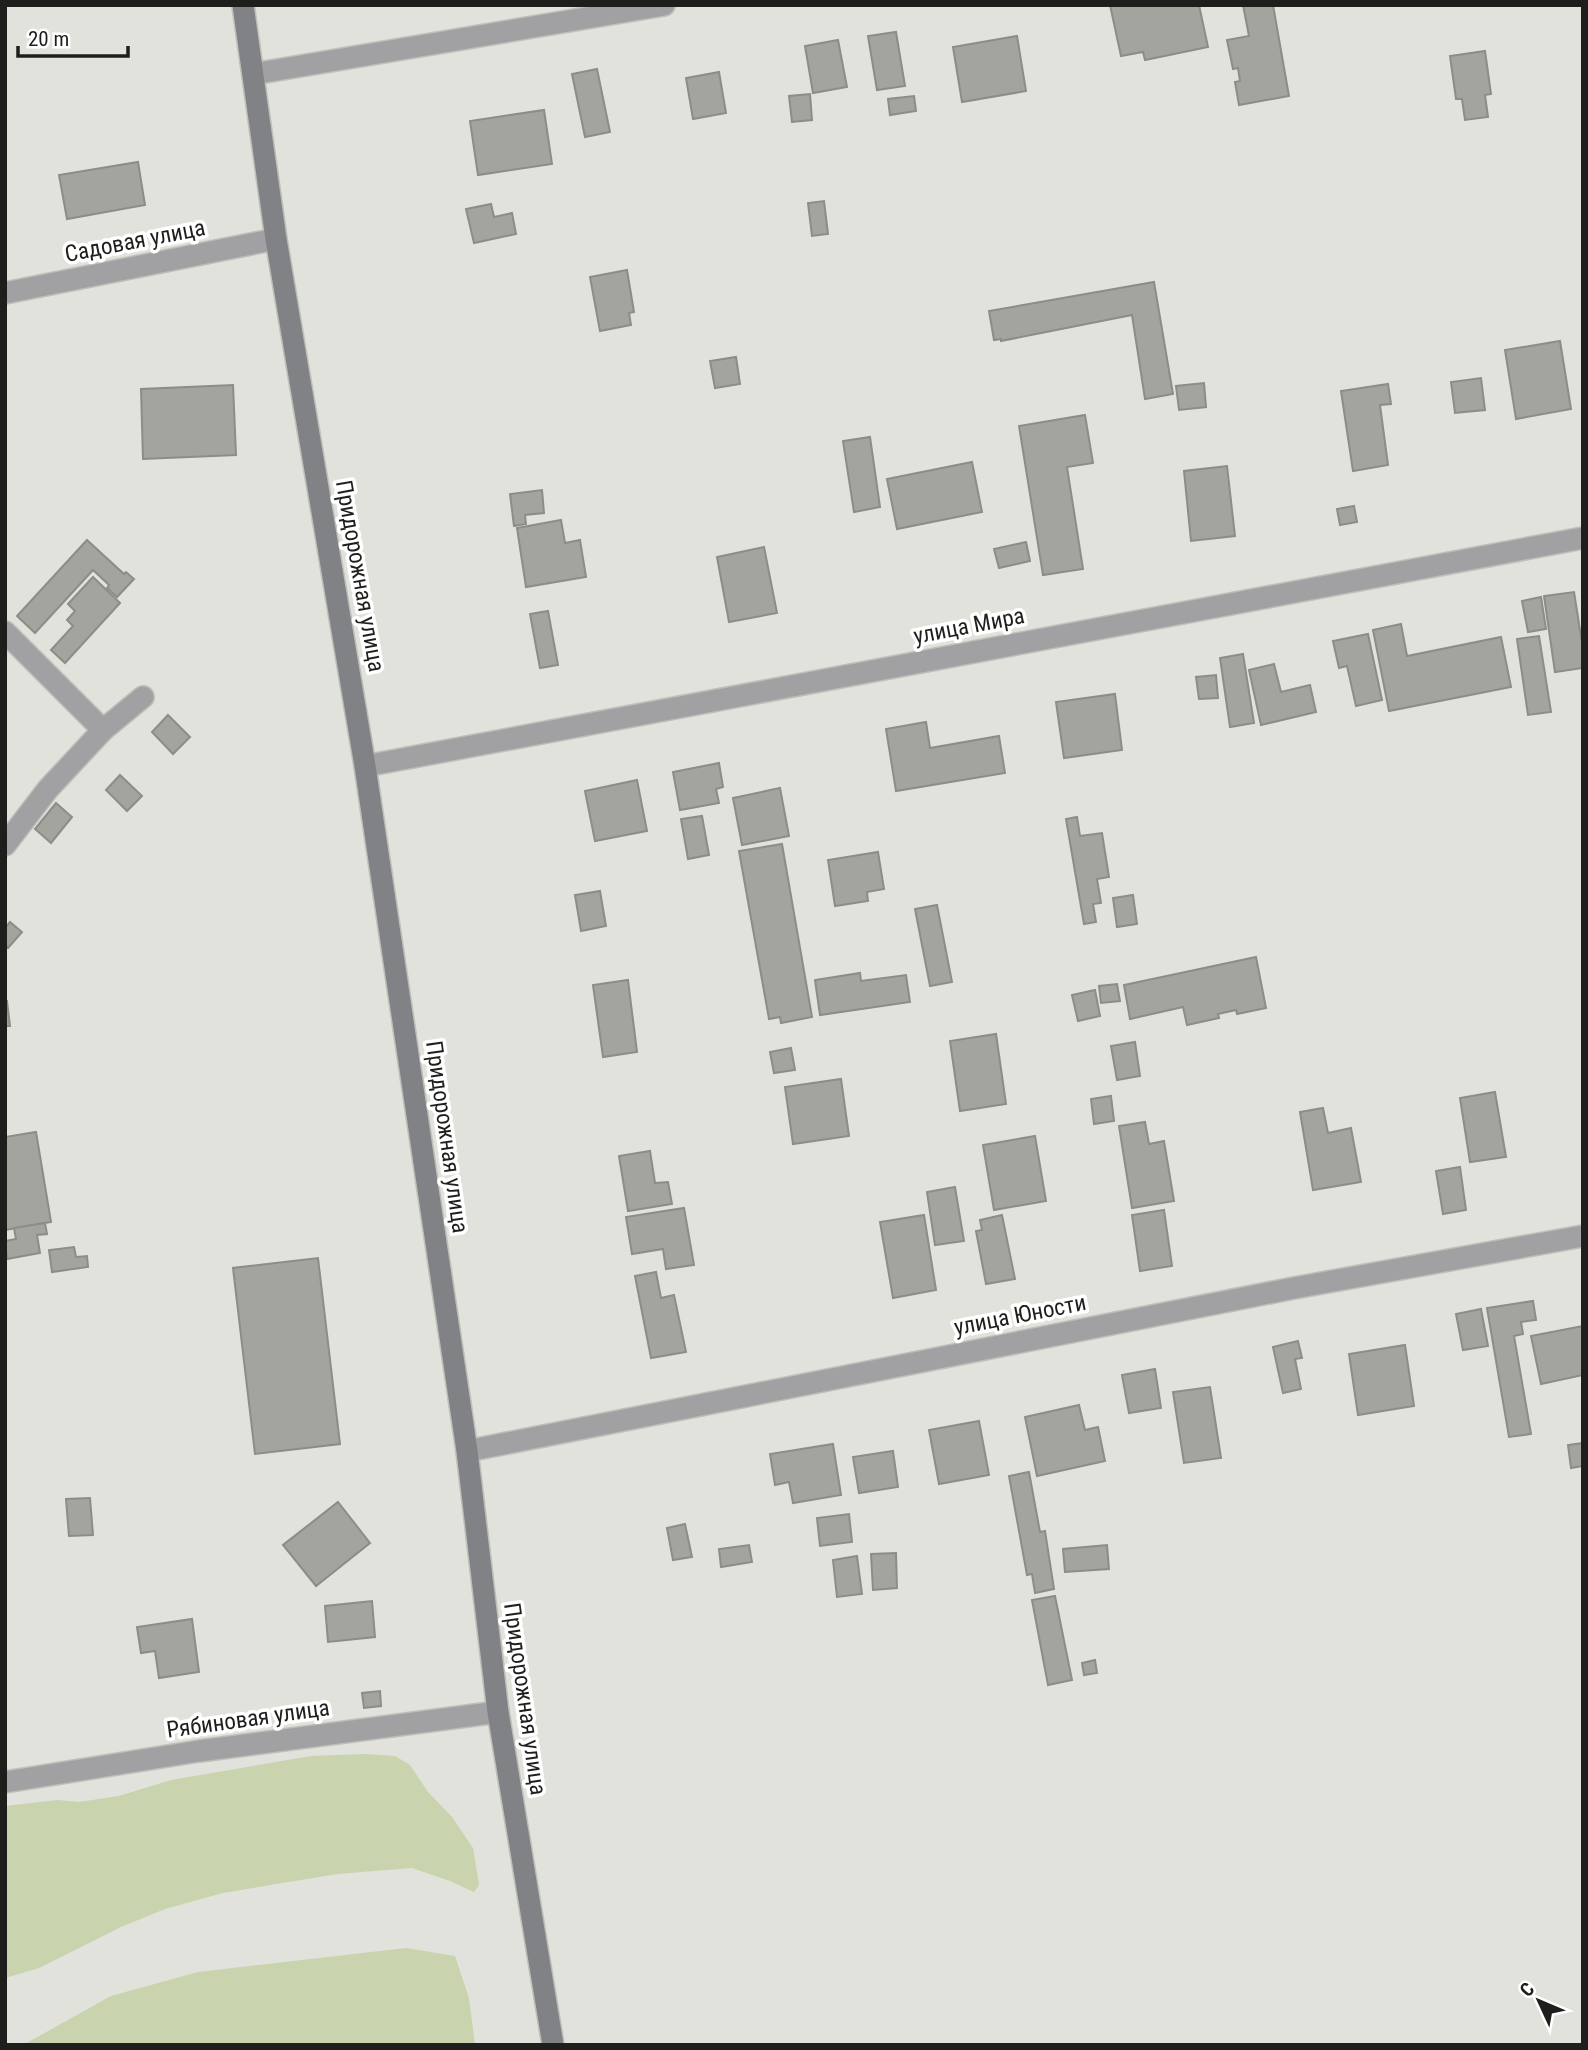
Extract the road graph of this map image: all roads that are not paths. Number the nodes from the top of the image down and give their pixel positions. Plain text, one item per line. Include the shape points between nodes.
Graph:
1 (243, 5) edge
2 (664, 5) edge
3 (253, 74) junction
4 (276, 239) junction
5 (5, 293) edge
6 (1583, 538) edge
7 (5, 632) edge
8 (144, 697) dead end
9 (103, 730) junction
10 (365, 766) junction
11 (5, 845) edge
12 (1583, 1236) edge
13 (467, 1451) junction
14 (498, 1712) junction
15 (5, 1782) edge
16 (553, 2045) edge

1 - 3 street, Придорожная улица
2 - 3 street
3 - 4 street, Придорожная улица
4 - 5 street, Садовая улица
4 - 10 street, Придорожная улица
6 - 10 street, улица Мира
7 - 9 street
8 - 9 street
9 - 11 street via 48,789
10 - 13 street, Придорожная улица
12 - 13 street, улица Юности via 1294,1288
13 - 14 street, Придорожная улица
14 - 15 street, Рябиновая улица via 198,1751
14 - 16 street, Придорожная улица

